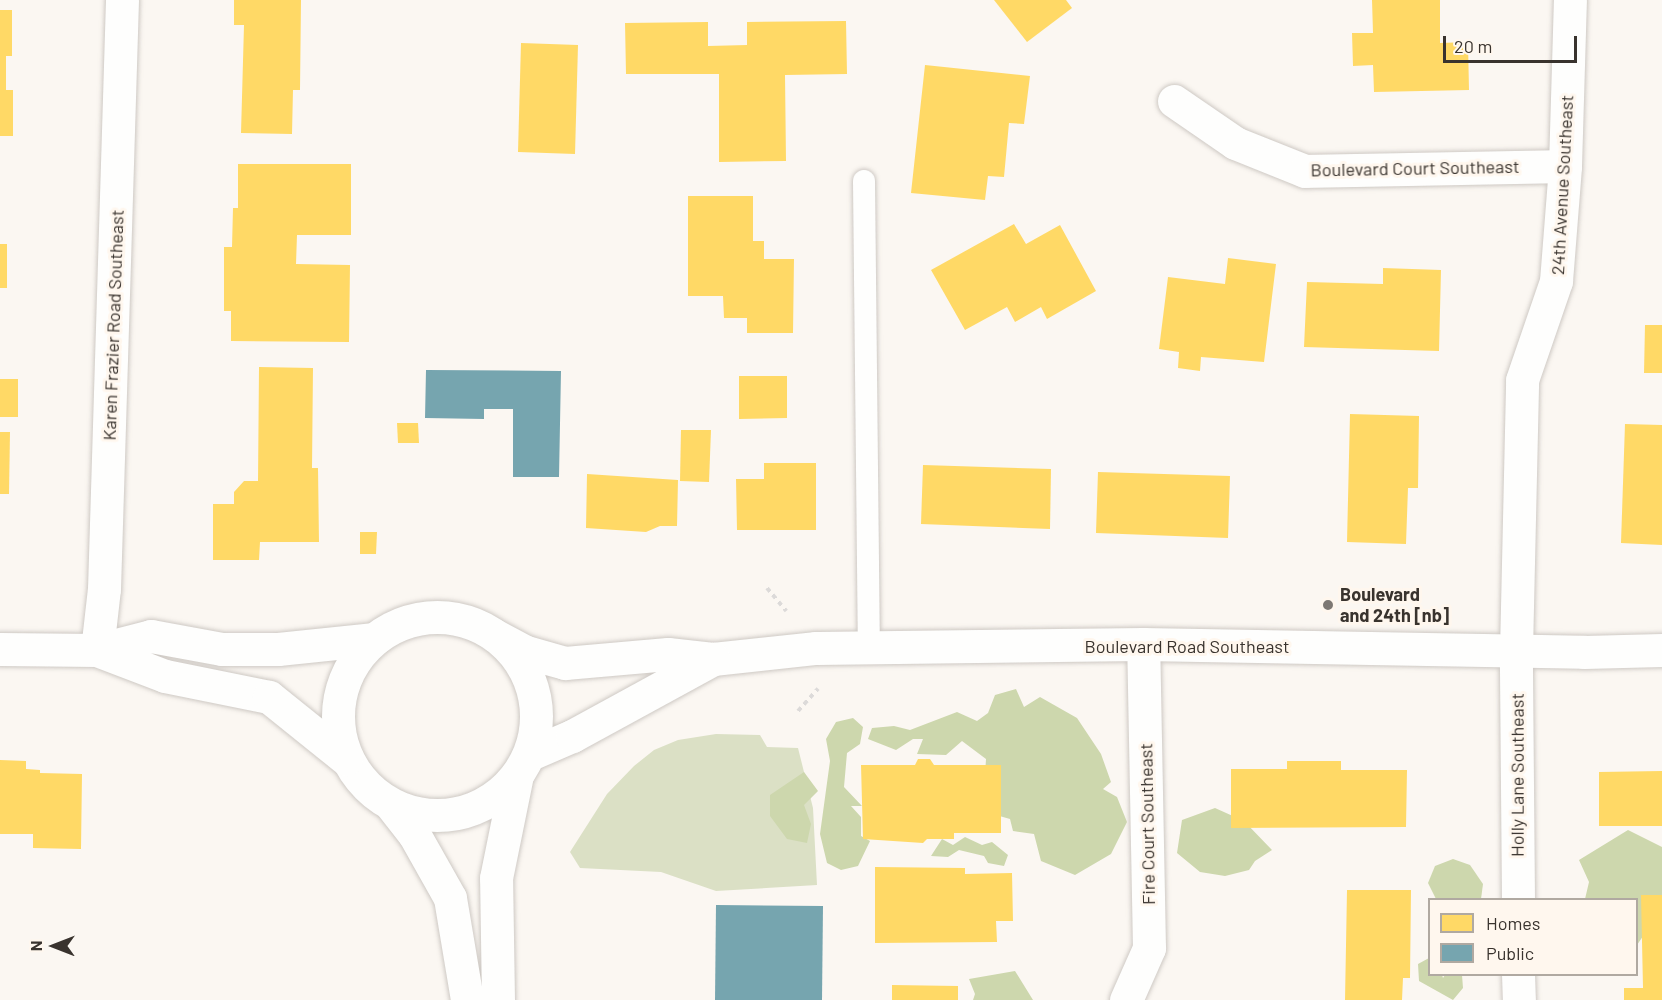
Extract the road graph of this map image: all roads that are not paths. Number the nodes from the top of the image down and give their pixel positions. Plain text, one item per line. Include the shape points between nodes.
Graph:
1 (122, 0) edge
2 (1570, 0) edge
3 (1174, 101) dead end
4 (1565, 166) junction
5 (864, 181) dead end
6 (496, 636) junction
7 (374, 639) junction
8 (1143, 644) junction
9 (869, 648) junction
10 (0, 649) edge
11 (97, 650) junction
12 (1662, 650) edge
13 (1516, 651) junction
14 (713, 658) junction
15 (346, 759) junction
16 (523, 764) junction
17 (392, 806) junction
18 (1518, 898) edge
19 (1518, 976) edge
20 (467, 1000) edge
21 (498, 1000) edge
22 (1126, 1000) edge
23 (1519, 1000) edge

1 - 11 street, Karen Frazier Road Southeast via 104,589
2 - 4 street, 24th Avenue Southeast
3 - 4 street, Boulevard Court Southeast via 1235,143 1305,171
4 - 13 street, 24th Avenue Southeast via 1556,281 1522,380
5 - 9 lane
6 - 7 street via 467,621 434,616 402,623
6 - 14 street, Boulevard Road Southeast via 526,652 565,663 668,654
6 - 16 street via 519,660 533,689 537,722
7 - 11 street via 278,650 222,650 151,636
7 - 15 street via 352,664 340,694 338,727
8 - 9 street, Boulevard Road Southeast
8 - 13 street, Boulevard Road Southeast
8 - 22 street, Fire Court Southeast via 1149,948
9 - 14 street, Boulevard Road Southeast via 816,648
10 - 11 street
11 - 15 street via 165,676 269,697
12 - 13 street, Boulevard Road Southeast
13 - 18 street, Holly Lane Southeast
14 - 16 street, Boulevard Road Southeast
15 - 17 street via 366,786
16 - 17 street via 487,803 456,815 423,816
16 - 21 street via 496,878
17 - 20 street via 414,834 450,898
19 - 23 street

